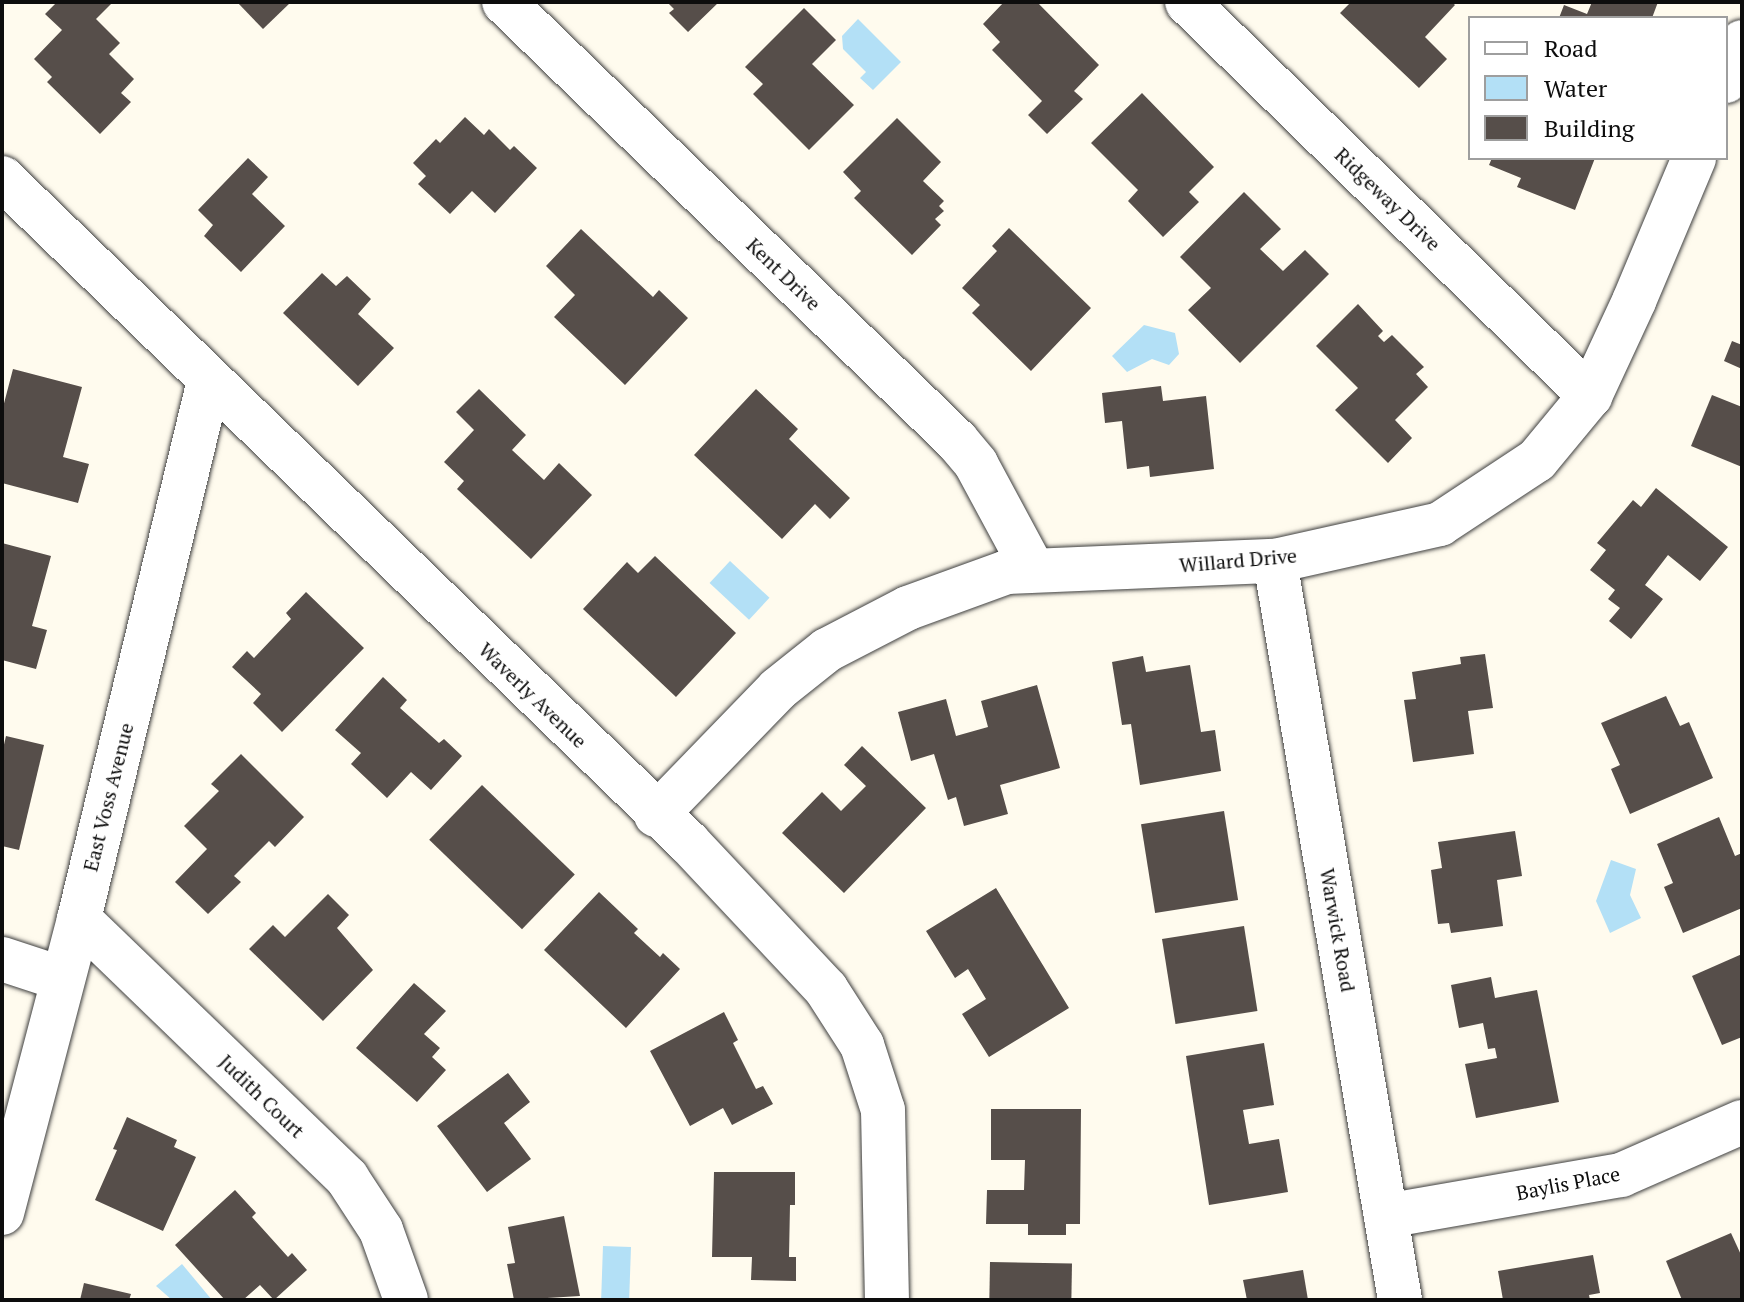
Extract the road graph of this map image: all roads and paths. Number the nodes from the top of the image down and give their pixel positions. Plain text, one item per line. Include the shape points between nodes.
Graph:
1 (504, 2) edge
2 (1187, 2) edge
3 (1742, 42) edge
4 (1728, 76) edge
5 (1693, 160) edge
6 (2, 178) edge
7 (209, 381) junction
8 (1590, 396) junction
9 (1275, 561) junction
10 (1033, 570) junction
11 (656, 815) junction
12 (79, 919) junction
13 (2, 959) edge
14 (63, 979) junction
15 (1742, 1122) edge
16 (2, 1213) edge
17 (1386, 1216) junction
18 (406, 1300) edge
19 (887, 1300) edge
20 (1400, 1300) edge

1 - 10 street, Kent Drive via 957,441 976,464
2 - 8 street, Ridgeway Drive
3 - 4 street
5 - 8 street, Willard Drive
6 - 7 street, Waverly Avenue
7 - 11 street, Waverly Avenue
7 - 12 street, East Voss Avenue
8 - 9 street, Willard Drive via 1537,460 1440,524
9 - 10 street, Willard Drive
9 - 17 street, Warwick Road
10 - 11 street, Willard Drive via 1007,572 908,608 827,650 778,689
11 - 19 street, Waverly Avenue via 688,842 826,989 862,1045 883,1110
12 - 14 street, East Voss Avenue
12 - 18 street, Judith Court via 347,1178 381,1230
13 - 14 street
14 - 16 street, East Voss Avenue
15 - 17 street, Baylis Place via 1621,1175
17 - 20 street, Warwick Road

